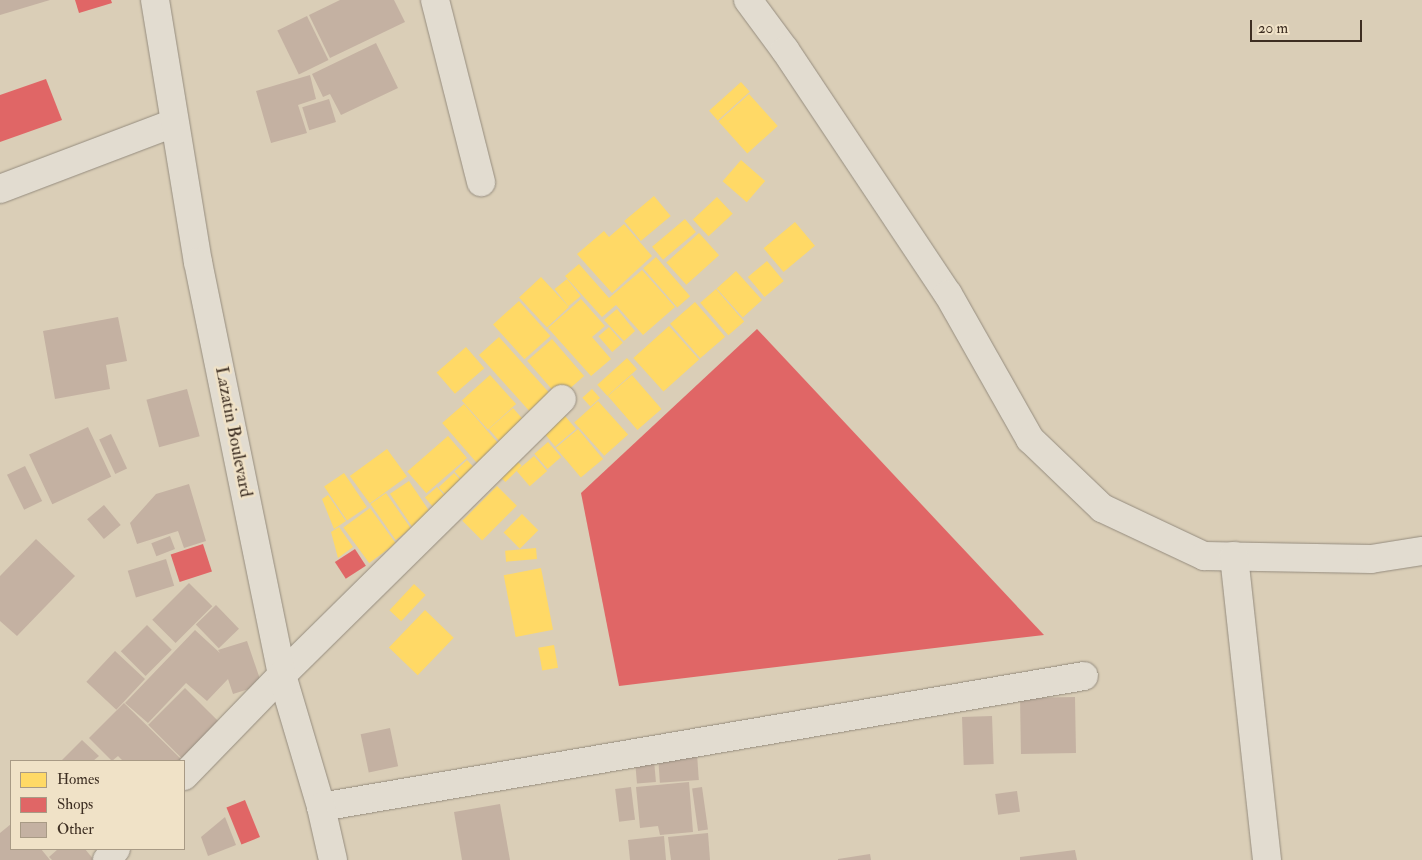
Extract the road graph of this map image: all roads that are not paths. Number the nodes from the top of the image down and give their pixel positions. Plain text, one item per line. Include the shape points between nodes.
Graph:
1 (155, 0) edge
2 (435, 0) edge
3 (748, 0) edge
4 (174, 123) junction
5 (481, 182) dead end
6 (0, 189) edge
7 (562, 399) dead end
8 (1422, 551) edge
9 (1234, 556) junction
10 (282, 675) junction
11 (1084, 676) dead end
12 (185, 775) edge
13 (320, 806) junction
14 (115, 850) edge
15 (107, 860) edge
16 (334, 860) edge
17 (1267, 860) edge

1 - 4 street, Lazatin Boulevard
2 - 5 street
3 - 9 street via 948,294 1030,439 1102,508 1204,556
4 - 6 street
4 - 10 street, Lazatin Boulevard via 200,272
7 - 10 street
8 - 9 street via 1371,560
9 - 17 street
10 - 12 street
10 - 13 street, Lazatin Boulevard
11 - 13 street
13 - 16 street, Lazatin Boulevard
14 - 15 street

